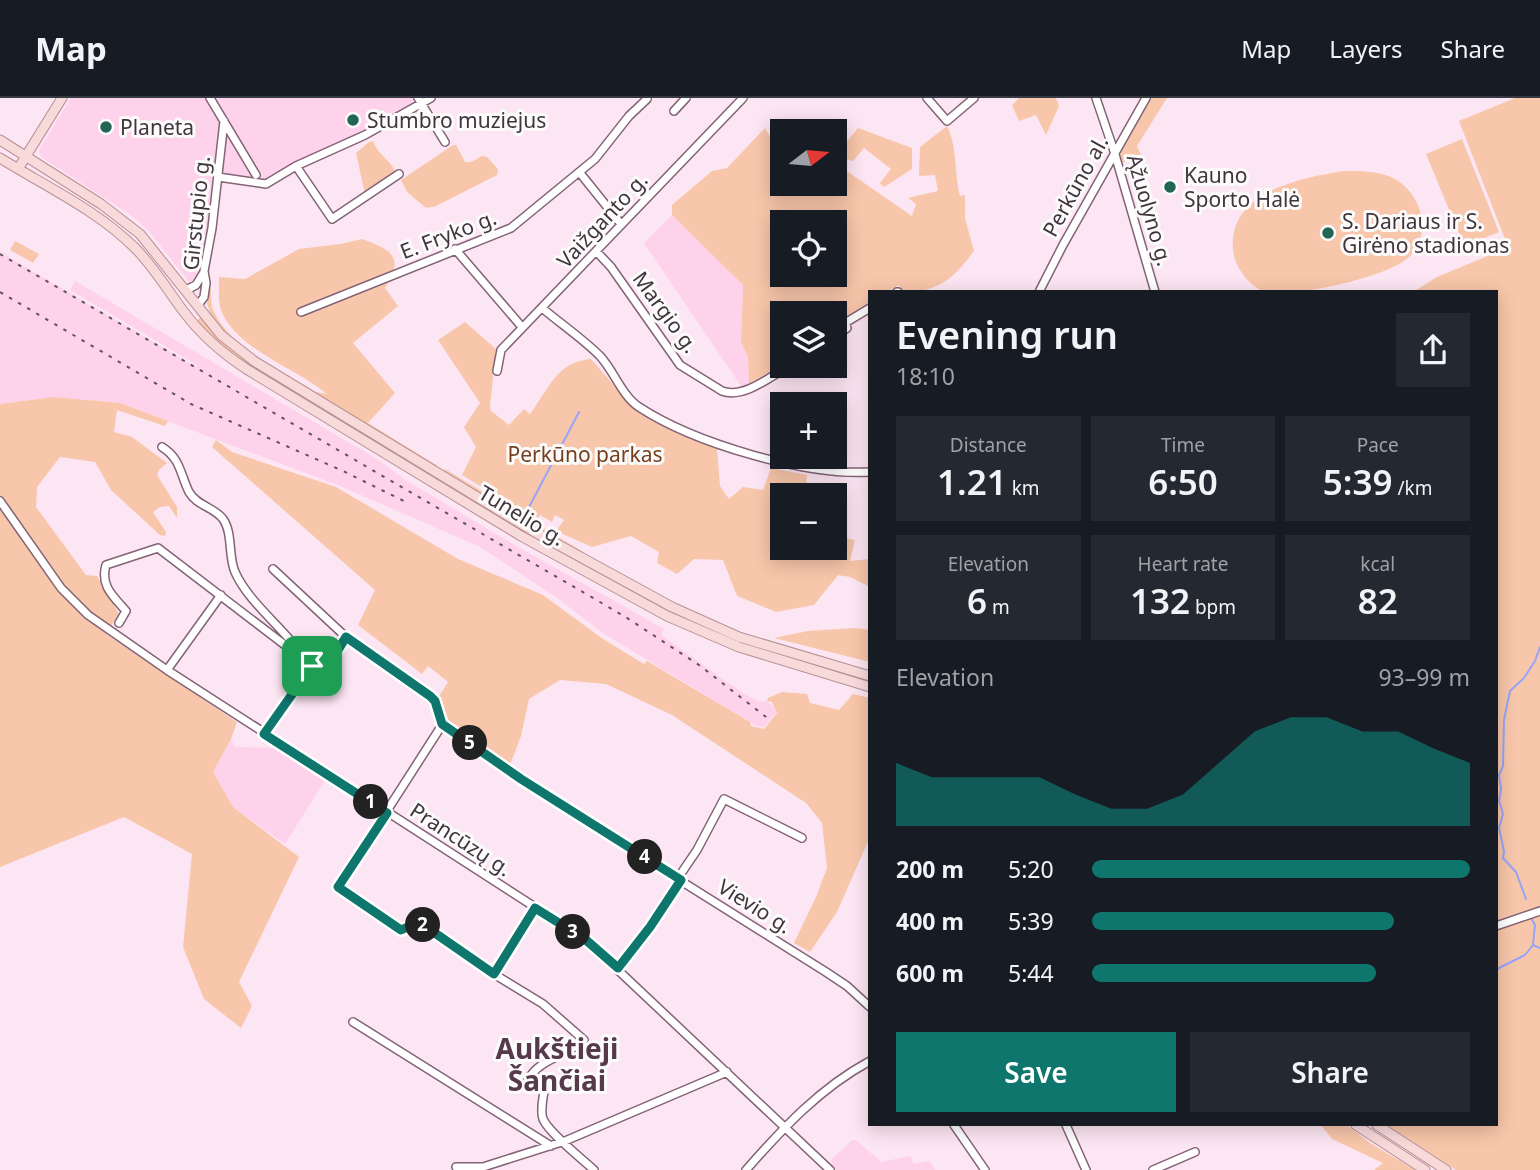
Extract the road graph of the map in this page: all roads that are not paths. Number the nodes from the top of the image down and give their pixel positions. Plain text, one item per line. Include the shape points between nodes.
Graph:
1 (62, 98) edge
2 (431, 98) edge
3 (686, 98) edge
4 (743, 98) edge
5 (927, 98) edge
6 (974, 98) edge
7 (1096, 98) edge
8 (1146, 98) edge
9 (213, 99) edge
10 (647, 99) edge
11 (419, 101) edge
12 (674, 111) dead end
13 (224, 121) junction
14 (0, 140) edge
15 (445, 142) dead end
16 (1114, 151) junction
17 (26, 156) junction
18 (0, 159) edge
19 (296, 166) junction
20 (18, 169) junction
21 (50, 171) junction
22 (580, 173) junction
23 (399, 174) dead end
24 (256, 175) dead end
25 (218, 177) junction
26 (42, 184) junction
27 (621, 224) junction
28 (455, 249) junction
29 (596, 251) junction
30 (204, 271) junction
31 (186, 290) junction
32 (1041, 290) edge
33 (1154, 290) edge
34 (198, 305) junction
35 (541, 308) junction
36 (868, 309) edge
37 (301, 312) dead end
38 (186, 315) junction
39 (847, 322) edge
40 (522, 327) junction
41 (497, 371) dead end
42 (770, 378) edge
43 (162, 447) dead end
44 (868, 472) edge
45 (0, 501) edge
46 (272, 569) dead end
47 (221, 596) junction
48 (119, 623) dead end
49 (346, 637) junction
50 (296, 653) junction
51 (312, 666) junction
52 (167, 670) junction
53 (868, 675) edge
54 (868, 686) edge
55 (442, 724) junction
56 (264, 734) junction
57 (387, 813) junction
58 (802, 838) dead end
59 (680, 879) junction
60 (535, 908) junction
61 (1540, 911) edge
62 (1498, 925) edge
63 (618, 968) junction
64 (494, 974) junction
65 (868, 1005) edge
66 (353, 1022) dead end
67 (868, 1062) edge
68 (727, 1072) junction
69 (784, 1126) junction
70 (955, 1126) edge
71 (1066, 1126) edge
72 (1358, 1126) edge
73 (1379, 1126) edge
74 (565, 1141) junction
75 (551, 1146) junction
76 (1195, 1152) dead end
77 (456, 1167) dead end
78 (594, 1170) edge
79 (746, 1170) edge
80 (831, 1170) edge
81 (985, 1170) edge
82 (1086, 1170) edge
83 (1153, 1170) edge
84 (1425, 1170) edge
85 (1447, 1170) edge

1 - 17 main road
2 - 11 street
3 - 12 street
4 - 27 street, Vaižganto g.
5 - 6 street via 947,121
7 - 16 street, Ąžuolyno g.
8 - 16 street, Perkūno al.
9 - 13 street
10 - 22 street, E. Fryko g.
11 - 15 street
11 - 19 street via 365,135
13 - 24 street
13 - 25 street, Girstupio g.
14 - 17 main road, Tunelio g.
16 - 32 street, Perkūno al.
16 - 33 street, Ąžuolyno g.
17 - 20 main road
17 - 21 main road, Tunelio g.
18 - 20 main road, Tunelio g.
19 - 23 street via 332,219
19 - 25 street via 262,185
20 - 26 main road, Tunelio g.
21 - 26 main road
21 - 31 main road, Tunelio g. via 122,218
22 - 27 street
22 - 28 street, E. Fryko g. via 511,228
25 - 30 street, Girstupio g.
26 - 38 main road, Tunelio g. via 99,218 134,246
27 - 29 street, Vaižganto g.
28 - 37 street, E. Fryko g.
28 - 40 street
29 - 35 street, Vaižganto g.
29 - 42 street, Margio g. via 680,365 729,393
30 - 31 street via 196,285
30 - 34 street, Girstupio g. via 204,297
31 - 34 main road, Tunelio g.
34 - 38 main road
34 - 53 main road, Tunelio g. via 221,335 254,360 566,550 709,624
35 - 40 street, Vaižganto g.
35 - 44 street via 597,354 639,407 690,433 730,449 788,462 831,471
36 - 39 street
38 - 54 main road, Tunelio g. via 238,363 598,579 705,634
40 - 41 street, Vaižganto g. via 501,350
43 - 50 street via 177,459 190,494 225,522 235,572
45 - 52 street, Prancūzų g. via 70,598 109,632
46 - 49 street
47 - 48 street via 158,548 106,565 105,586 126,611
47 - 50 street
47 - 52 street
49 - 51 street via 326,669
49 - 55 street via 430,696
50 - 51 street
51 - 56 street
52 - 56 street, Prancūzų g.
55 - 57 street
55 - 59 street, Vievio g.
56 - 57 street, Prancūzų g.
57 - 60 street, Prancūzų g.
57 - 64 street via 338,887 401,930 419,922
58 - 59 street via 724,799
59 - 63 street
59 - 65 street, Vievio g. via 848,986
60 - 63 street, Prancūzų g. via 586,940
60 - 64 street
61 - 62 street
63 - 68 street, Prancūzų g.
64 - 74 street via 542,1004 583,1040 574,1050 535,1068 528,1080 544,1091 542,1116 553,1134
66 - 75 street
67 - 69 street via 834,1083
68 - 69 street, Prancūzų g.
68 - 74 street
69 - 79 street
69 - 80 street, Prancūzų g.
70 - 81 street
71 - 82 street
72 - 84 main road
73 - 85 main road
74 - 75 street
74 - 78 street
75 - 77 street via 483,1167
76 - 83 street

